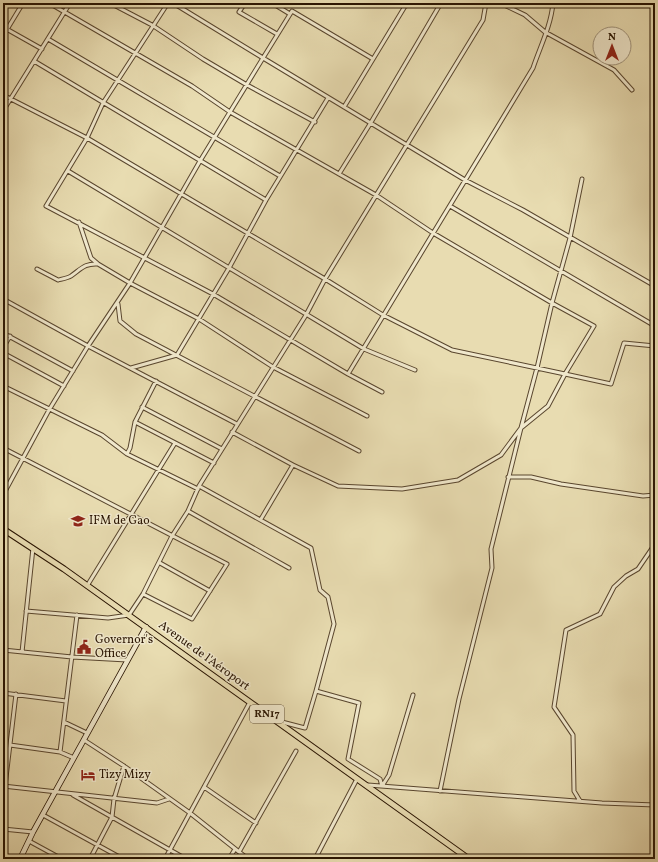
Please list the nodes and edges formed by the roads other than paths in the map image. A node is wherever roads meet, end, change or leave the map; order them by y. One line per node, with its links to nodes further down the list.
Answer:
1 (23, 3): 18 (street)
2 (49, 3): 14 (street)
3 (70, 3): 14 (street)
4 (110, 3): 16 (street)
5 (168, 3): 16 (street)
6 (173, 3): 25 (street)
7 (245, 3): 20 (street)
8 (272, 3): 15 (street)
9 (407, 3): 26 (street)
10 (441, 3): 39 (street)
11 (486, 3): 42 (street)
12 (500, 3): 19 (street)
13 (553, 3): 19 (street)
14 (65, 12): 22 (street); 24 (street)
15 (290, 14): 20 (street); 26 (street)
16 (152, 25): 24 (street); 29 (street)
17 (3, 27): 18 (street)
18 (7, 30): 21 (street); 23 (street)
19 (545, 32): 30 (street); 49 (street)
20 (277, 34): 25 (street)
21 (3, 36)
22 (48, 39): 23 (street); 28 (street)
23 (42, 49): 27 (street)
24 (137, 54): 28 (street); 37 (street)
25 (263, 58): 29 (street); 32 (street)
26 (373, 59): 35 (street)
27 (34, 61): 33 (street); 34 (street)
28 (118, 79): 34 (street); 40 (street)
29 (247, 85): 37 (street); 38 (street)
30 (632, 90)
31 (3, 96): 33 (street)
32 (328, 98): 35 (street); 38 (street)
33 (10, 99): 36 (street); 41 (street)
34 (104, 103): 41 (street); 44 (street)
35 (344, 107): 39 (street)
36 (3, 111)
37 (230, 112): 40 (street); 43 (street)
38 (314, 122): 43 (street)
39 (370, 124): 42 (street); 46 (street)
40 (214, 137): 44 (street); 47 (street)
41 (87, 138): 45 (street); 50 (street)
42 (407, 145): 49 (street); 51 (street)
43 (296, 150): 46 (street); 47 (street)
44 (200, 161): 50 (street); 52 (street)
45 (68, 171): 54 (street); 55 (street)
46 (339, 174): 51 (street)
47 (280, 176): 52 (street)
48 (582, 179): 58 (street)
49 (465, 180): 53 (street); 58 (street)
50 (182, 194): 55 (street); 56 (street)
51 (376, 195): 57 (street); 64 (street)
52 (266, 200): 56 (street)
53 (450, 206): 57 (street); 63 (street)
54 (79, 222): 59 (street); 60 (street)
55 (163, 228): 59 (street); 61 (street)
56 (248, 233): 61 (street); 64 (street)
57 (433, 233): 69 (street); 72 (street)
58 (570, 238): 63 (street); 66 (street)
59 (146, 257): 65 (street); 67 (street)
60 (98, 264): 62 (street); 65 (street)
61 (229, 268): 67 (street); 71 (street)
62 (37, 270)
63 (561, 271): 69 (street); 74 (street)
64 (325, 279): 71 (street); 72 (street)
65 (130, 283): 70 (street); 73 (street)
66 (655, 286)
67 (213, 294): 73 (street); 77 (street)
68 (3, 299): 78 (street)
69 (552, 303): 86 (street); 90 (street)
70 (118, 304): 78 (street); 83 (street)
71 (306, 315): 77 (street); 81 (street)
72 (383, 315): 81 (street); 86 (street)
73 (199, 319): 83 (street); 84 (street)
74 (655, 326)
75 (3, 333): 76 (street)
76 (10, 336): 80 (street); 88 (street)
77 (290, 338): 84 (street); 89 (street)
78 (88, 346): 85 (street); 88 (street)
79 (655, 346): 90 (street)
80 (3, 348)
81 (364, 349): 87 (street); 89 (street)
82 (3, 353): 93 (street)
83 (177, 354): 85 (street); 95 (street)
84 (273, 367): 95 (street); 98 (street)
85 (131, 368): 91 (street)
86 (537, 368): 90 (street); 101 (street)
87 (415, 370)
88 (72, 371): 93 (street)
89 (348, 374): 94 (street)
90 (565, 374): 101 (street)
91 (156, 381): 96 (street); 100 (street)
92 (3, 386): 97 (street)
93 (64, 386): 97 (street)
94 (382, 392)
95 (254, 397): 100 (street); 106 (street)
96 (142, 407): 99 (street); 105 (street)
97 (49, 410): 107 (street); 108 (street)
98 (367, 416)
99 (135, 422): 103 (street); 107 (street)
100 (237, 424): 102 (street)
101 (521, 428): 110 (street); 112 (street)
102 (232, 432): 105 (street); 110 (street)
103 (176, 443): 109 (street); 111 (street)
104 (3, 448): 108 (street)
105 (222, 449): 109 (street)
106 (359, 451)
107 (127, 454): 111 (street)
108 (23, 459): 114 (street); 117 (street)
109 (214, 463): 113 (street)
110 (293, 465): 118 (street)
111 (159, 470): 113 (street); 117 (street)
112 (508, 477): 115 (street); 156 (street)
113 (199, 488): 116 (street); 118 (street)
114 (3, 495)
115 (655, 495)
116 (188, 511): 120 (street); 124 (street)
117 (130, 515): 120 (street); 125 (street)
118 (261, 519): 136 (street)
119 (3, 529): 122 (main road, Avenue de l'Aéroport / RN17)
120 (172, 536): 123 (street); 126 (street)
121 (655, 544): 161 (street)
122 (33, 548): 125 (main road, Avenue de l'Aéroport / RN17); 128 (street)
123 (160, 563): 126 (street); 127 (street)
124 (290, 568)
125 (88, 586): 130 (main road, Avenue de l'Aéroport / RN17)
126 (210, 591): 127 (street)
127 (143, 594): 130 (street)
128 (26, 611): 129 (street); 133 (street)
129 (77, 615): 130 (street); 134 (street)
130 (129, 615): 131 (main road, Avenue de l'Aéroport / RN17)
131 (146, 627): 135 (street); 141 (main road, Avenue de l'Aéroport / RN17)
132 (3, 650): 133 (street)
133 (22, 652): 134 (street)
134 (72, 657): 135 (street); 140 (street)
135 (127, 660): 144 (street)
136 (316, 691): 142 (street); 154 (street)
137 (3, 693): 138 (street)
138 (16, 694): 140 (street); 146 (street)
139 (413, 695): 154 (street)
140 (66, 701): 143 (street)
141 (250, 702): 142 (main road, Avenue de l'Aéroport / RN17); 155 (street)
142 (275, 720): 151 (main road, Avenue de l'Aéroport / RN17)
143 (64, 722): 144 (street); 148 (street)
144 (87, 733): 145 (street)
145 (84, 740): 149 (street); 150 (street)
146 (10, 745): 148 (street); 153 (street)
147 (296, 751): 166 (street)
148 (60, 752): 149 (street)
149 (74, 758): 157 (street)
150 (124, 766): 159 (street); 160 (street)
151 (357, 779): 152 (main road, Avenue de l'Aéroport / RN17); 182 (street)
152 (366, 785): 154 (street); 183 (main road, Avenue de l'Aéroport / RN17)
153 (4, 786): 157 (street)
154 (382, 786): 156 (street)
155 (204, 787): 163 (street); 166 (street)
156 (440, 790): 161 (street)
157 (55, 792): 158 (street); 164 (street)
158 (72, 794): 159 (street); 165 (street)
159 (114, 799): 160 (street); 165 (street)
160 (169, 799): 163 (street)
161 (580, 801): 162 (street)
162 (655, 805)
163 (190, 813): 171 (street); 172 (street)
164 (43, 815): 168 (street); 170 (street)
165 (112, 817): 170 (street); 172 (street)
166 (256, 823): 173 (street)
167 (3, 829): 168 (street)
168 (33, 832): 169 (street)
169 (29, 841): 174 (street); 175 (street)
170 (98, 845): 176 (street); 177 (street)
171 (235, 849): 173 (street); 180 (street)
172 (170, 850): 178 (street); 179 (street)
173 (239, 852): 181 (street)
174 (20, 859)
175 (62, 859)
176 (90, 859)
177 (123, 859)
178 (165, 859)
179 (186, 859)
180 (229, 859)
181 (248, 859)
182 (315, 859)
183 (469, 859)

